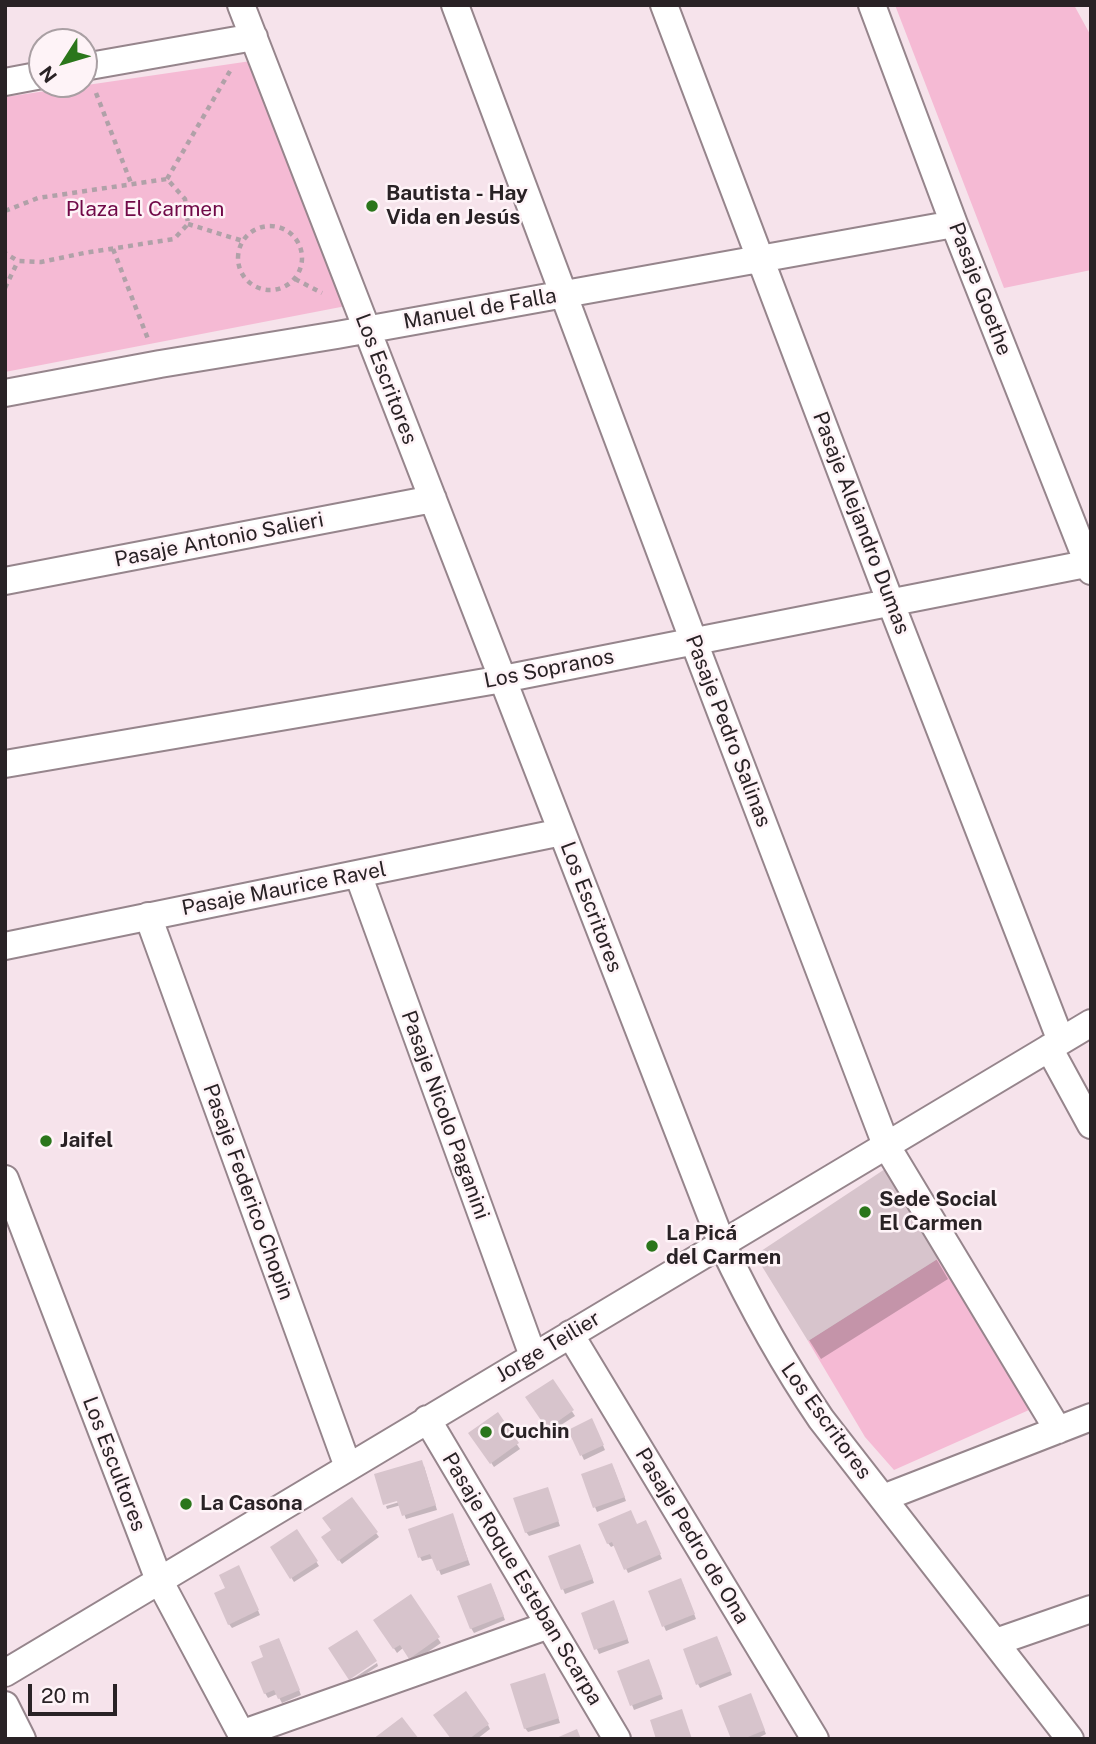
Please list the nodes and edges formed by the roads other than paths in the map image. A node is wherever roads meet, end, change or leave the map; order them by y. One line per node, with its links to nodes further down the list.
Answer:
1 (241, 5): 5 (street, Los Escritores)
2 (455, 5): 11 (street, Pasaje Pedro Salinas)
3 (664, 5): 10 (street, Pasaje Alejandro Dumas)
4 (872, 5): 9 (street, Pasaje Goethe)
5 (254, 37): 6 (street); 12 (street, Los Escritores)
6 (98, 65)
7 (28, 78): 8 (street)
8 (5, 82)
9 (954, 224): 10 (street, Manuel de Falla); 15 (street, Pasaje Goethe)
10 (761, 259): 11 (street, Manuel de Falla); 17 (street, Pasaje Alejandro Dumas)
11 (565, 294): 12 (street, Manuel de Falla); 18 (street, Pasaje Pedro Salinas)
12 (366, 329): 13 (street, Manuel de Falla); 14 (street, Los Escritores)
13 (5, 393)
14 (433, 499): 16 (street, Pasaje Antonio Salieri); 19 (street, Los Escritores)
15 (1090, 566): 17 (street, Los Sopranos)
16 (5, 581)
17 (890, 601): 18 (street, Los Sopranos); 26 (street, Pasaje Alejandro Dumas)
18 (694, 642): 19 (street, Los Sopranos); 28 (street, Pasaje Pedro Salinas)
19 (502, 679): 20 (street, Los Sopranos); 21 (street, Los Escritores)
20 (5, 764)
21 (562, 832): 22 (street, Pasaje Maurice Ravel); 30 (street, Los Escritores)
22 (358, 874): 23 (street, Pasaje Maurice Ravel); 32 (street, Pasaje Nicolo Paganini)
23 (148, 916): 24 (street, Pasaje Maurice Ravel); 36 (street, Pasaje Federico Chopin)
24 (5, 946)
25 (1091, 1023): 26 (street, Jorge Teilier)
26 (1055, 1044): 27 (street, Pasaje Alejandro Dumas); 28 (street, Jorge Teilier)
27 (1091, 1125)
28 (886, 1145): 30 (street, Jorge Teilier); 35 (street, Pasaje Pedro Salinas)
29 (5, 1179): 38 (street, Los Escultores)
30 (722, 1244): 31 (street, Jorge Teilier); 37 (street, Los Escritores)
31 (570, 1334): 32 (street, Jorge Teilier); 47 (street, Pasaje Pedro de Ona)
32 (533, 1356): 34 (street, Jorge Teilier)
33 (1091, 1417): 35 (street)
34 (428, 1419): 36 (street, Jorge Teilier); 40 (street, Pasaje Roque Esteban Scarpa)
35 (1058, 1430): 37 (street)
36 (348, 1467): 38 (street, Jorge Teilier)
37 (883, 1498): 41 (street, Los Escritores)
38 (159, 1580): 42 (street, Jorge Teilier); 44 (street, Los Escultores)
39 (1091, 1609): 41 (street)
40 (549, 1625): 44 (street); 46 (street, Pasaje Roque Esteban Scarpa)
41 (996, 1642): 48 (street, Los Escritores)
42 (5, 1672)
43 (5, 1705): 45 (street)
44 (242, 1736)
45 (22, 1739)
46 (617, 1739)
47 (815, 1739)
48 (1070, 1739)

